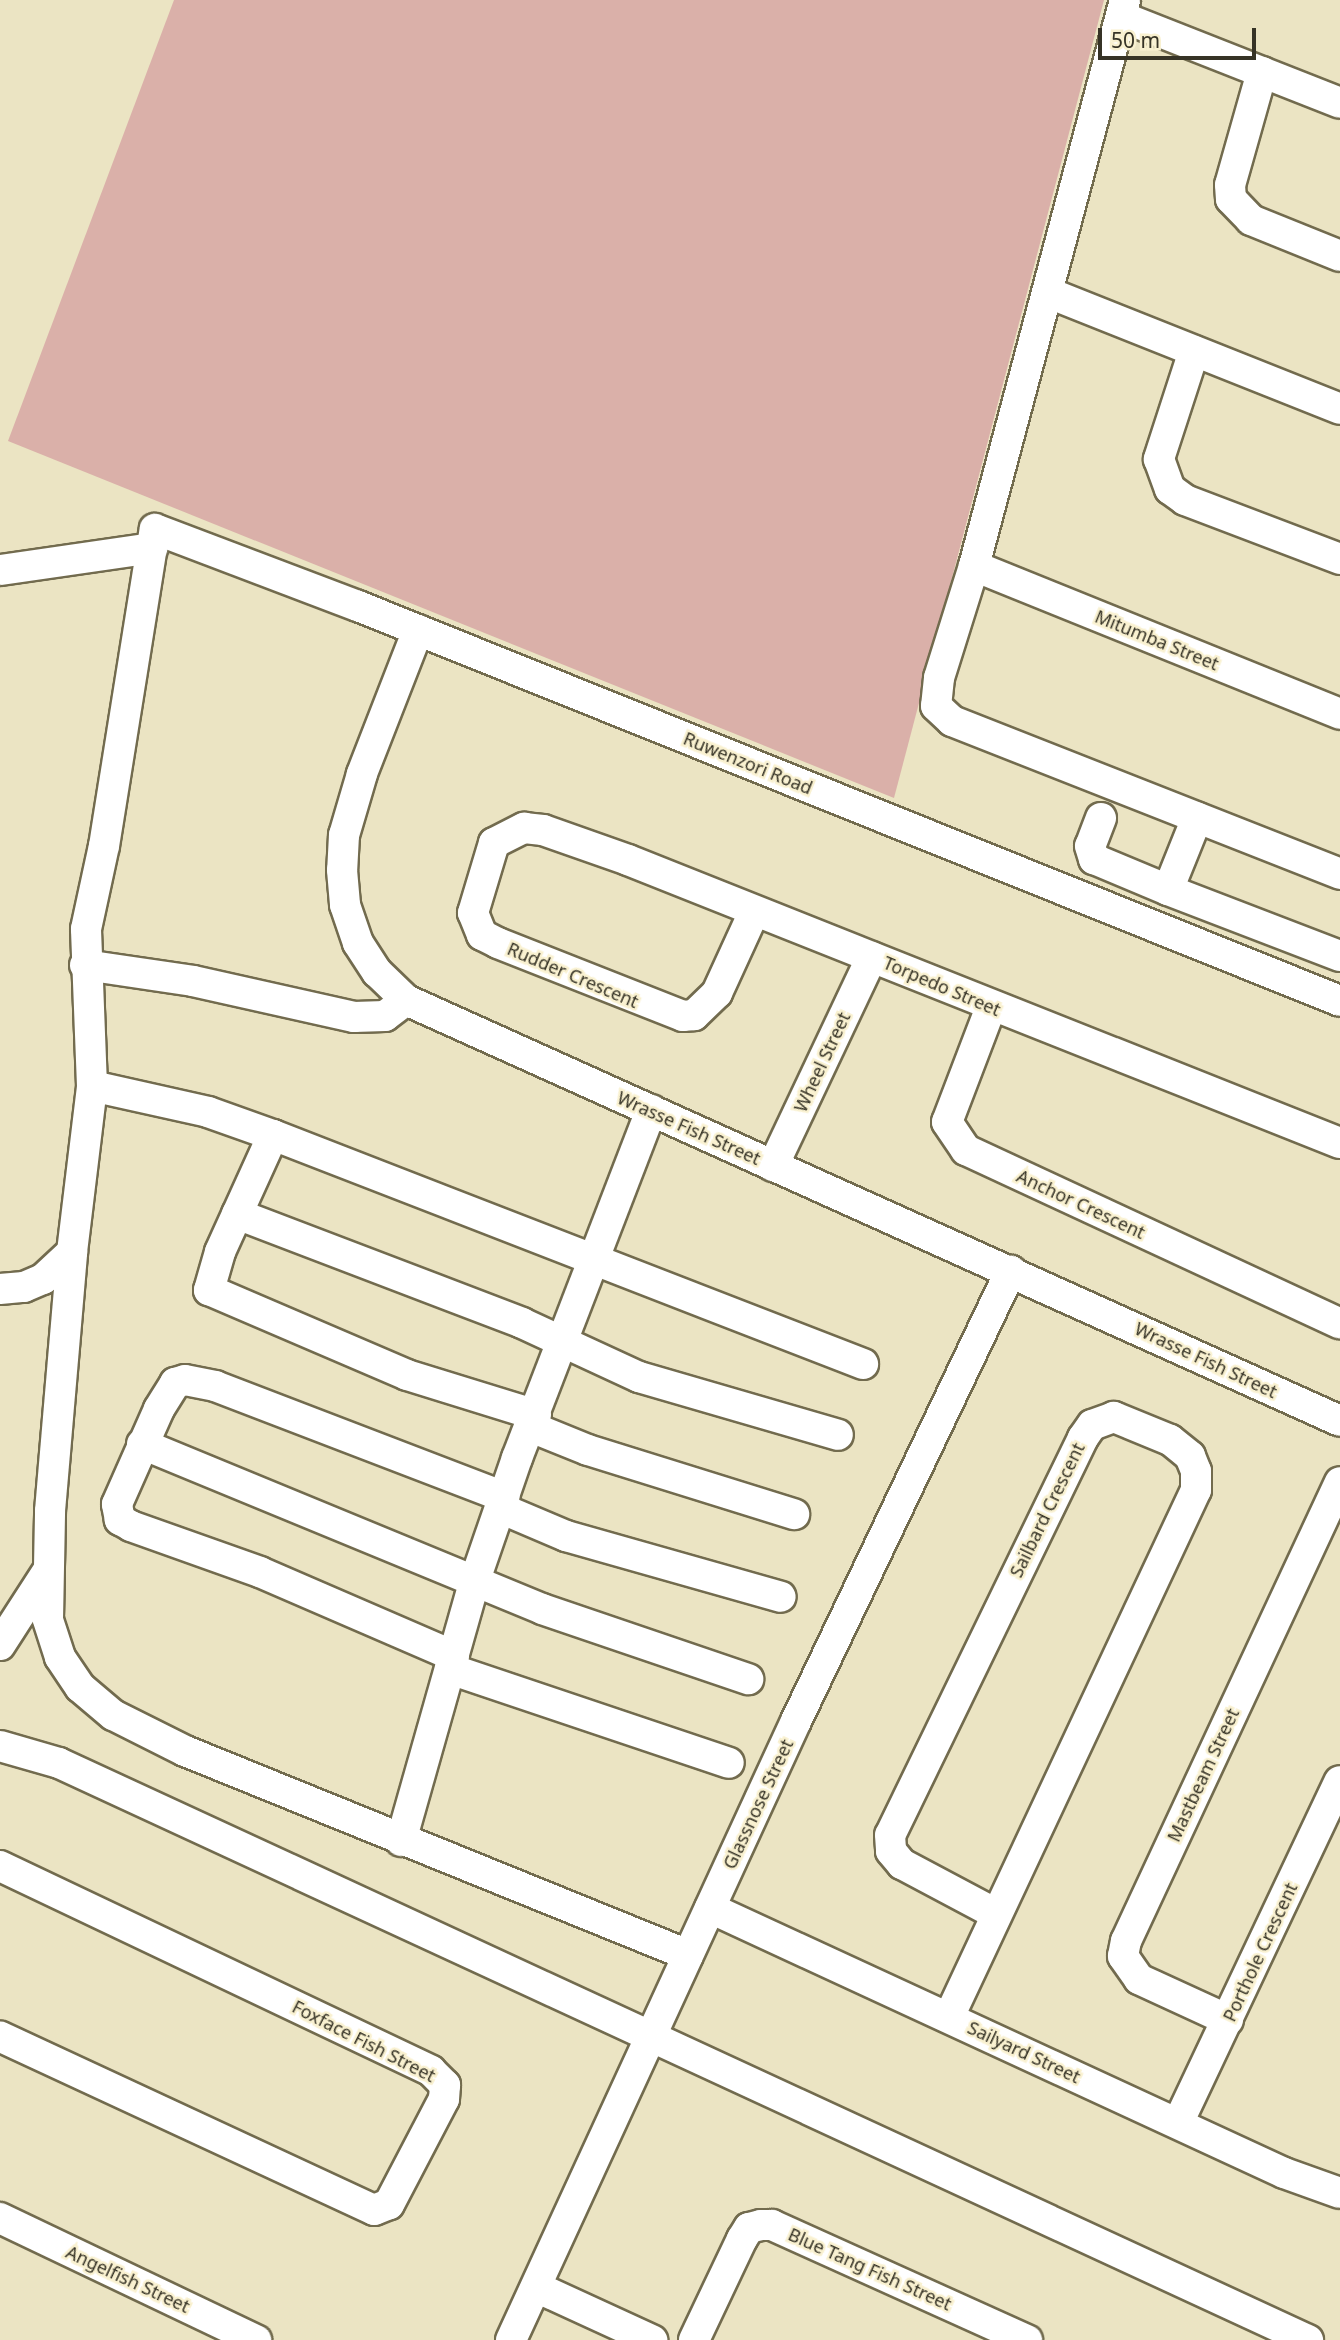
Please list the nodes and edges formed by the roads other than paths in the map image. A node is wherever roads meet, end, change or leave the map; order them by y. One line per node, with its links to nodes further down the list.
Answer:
1 (1124, 8): 2 (street); 5 (street)
2 (1262, 72): 3 (street); 4 (street)
3 (1340, 103)
4 (1340, 256)
5 (1049, 293): 6 (street); 10 (street)
6 (1194, 351): 7 (street); 9 (street)
7 (1340, 409)
8 (153, 538): 11 (street); 12 (street, Ruwenzori Road); 22 (street)
9 (1340, 559)
10 (974, 566): 13 (street, Mitumba Street); 15 (street)
11 (0, 570)
12 (418, 630): 23 (street, Wrasse Fish Street); 24 (street, Ruwenzori Road)
13 (1340, 715)
14 (1101, 818): 18 (street)
15 (1197, 818): 17 (street); 18 (street)
16 (542, 830): 19 (street, Torpedo Street); 19 (street, Rudder Crescent)
17 (1340, 874)
18 (1168, 890): 20 (street)
19 (754, 912): 21 (street, Torpedo Street)
20 (1340, 956)
21 (872, 957): 25 (street, Torpedo Street); 30 (street, Wheel Street)
22 (85, 965): 23 (street); 26 (street)
23 (406, 1000): 27 (street, Wrasse Fish Street)
24 (1340, 1001)
25 (992, 1007): 29 (street, Torpedo Street); 36 (street, Anchor Crescent)
26 (92, 1086): 28 (street); 32 (street)
27 (651, 1110): 30 (street, Wrasse Fish Street); 33 (street)
28 (273, 1135): 31 (street); 33 (street)
29 (1340, 1143)
30 (773, 1166): 34 (street, Wrasse Fish Street)
31 (237, 1214): 37 (street); 39 (street)
32 (72, 1252): 35 (street); 46 (street)
33 (594, 1263): 37 (street); 38 (street)
34 (1011, 1271): 40 (street, Wrasse Fish Street); 57 (street, Glassnose Street)
35 (0, 1289)
36 (1340, 1324)
37 (562, 1341): 39 (street); 41 (street)
38 (863, 1364)
39 (533, 1421): 44 (street); 45 (street)
40 (1340, 1421)
41 (838, 1435)
42 (142, 1444): 44 (street); 47 (street); 50 (street)
43 (1337, 1498): 61 (street, Mastbeam Street)
44 (502, 1503): 47 (street); 48 (street)
45 (794, 1514)
46 (49, 1568): 49 (street); 55 (street)
47 (475, 1580): 50 (street); 51 (street)
48 (780, 1597)
49 (0, 1645)
50 (452, 1663): 53 (street); 55 (street)
51 (748, 1679)
52 (0, 1746): 62 (street)
53 (729, 1763)
54 (1340, 1781): 61 (street, Porthole Crescent)
55 (401, 1841): 59 (street)
56 (0, 1866): 63 (street, Foxface Fish Street)
57 (710, 1908): 59 (street, Glassnose Street); 60 (street, Sailyard Street)
58 (996, 1914): 58 (street, Sailbard Crescent); 60 (street, Sailbard Crescent)
59 (688, 1955): 62 (street, Glassnose Street)
60 (949, 2017): 64 (street, Sailyard Street)
61 (1228, 2020): 64 (street, Porthole Crescent)
62 (655, 2035): 67 (street, Glassnose Street); 73 (street)
63 (0, 2036)
64 (1178, 2123): 65 (street, Sailyard Street)
65 (1340, 2193)
66 (0, 2218): 68 (street, Angelfish Street)
67 (536, 2287): 69 (street, Glassnose Street); 70 (street)
68 (256, 2340)
69 (511, 2340)
70 (652, 2340)
71 (694, 2340): 72 (street, Blue Tang Fish Street)
72 (1027, 2340)
73 (1308, 2340)

